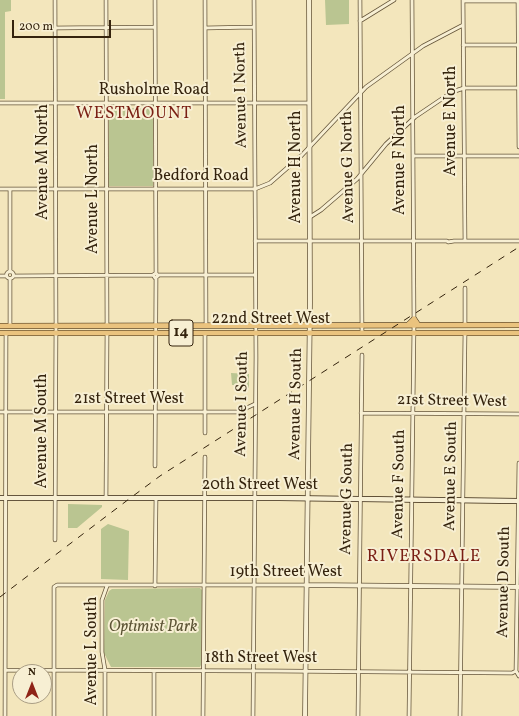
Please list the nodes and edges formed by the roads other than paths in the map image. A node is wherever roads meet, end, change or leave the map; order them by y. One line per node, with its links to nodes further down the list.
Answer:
1 (55, 0): 17 (street, Avenue M North)
2 (106, 0): 14 (street, Avenue L North)
3 (155, 0): 15 (street)
4 (205, 0): 18 (street)
5 (254, 0): 16 (street, Avenue I North)
6 (308, 0): 31 (street, Avenue H North)
7 (360, 0): 12 (street, Avenue G North)
8 (394, 0): 12 (street)
9 (412, 0): 21 (street, Avenue F North)
10 (463, 0): 11 (street); 13 (street, Avenue E North)
11 (518, 1): 19 (street)
12 (360, 21): 24 (street, Avenue G North)
13 (463, 25): 20 (street, Avenue E North); 21 (street, Bedford Road)
14 (106, 27): 15 (street); 17 (street); 27 (street, Avenue L North)
15 (155, 27): 28 (street)
16 (254, 27): 18 (street); 30 (street, Avenue I North)
17 (56, 28): 26 (street, Avenue M North)
18 (205, 28): 29 (street)
19 (519, 44): 20 (street); 23 (street)
20 (463, 45): 22 (street, Avenue E North)
21 (412, 53): 24 (street, Bedford Road); 32 (street, Avenue F North)
22 (464, 88): 23 (street); 32 (street); 36 (street, Avenue E North)
23 (519, 88): 33 (street)
24 (360, 93): 34 (street, Bedford Road); 38 (street, Avenue G North)
25 (0, 103): 26 (street, Rusholme Road)
26 (56, 103): 27 (street, Rusholme Road); 41 (street, Avenue M North)
27 (106, 103): 28 (street, Rusholme Road); 42 (street, Avenue L North)
28 (156, 103): 29 (street, Rusholme Road); 43 (street)
29 (205, 103): 30 (street, Rusholme Road); 45 (street)
30 (255, 103): 31 (street, Rusholme Road); 44 (street, Avenue I North)
31 (309, 103): 34 (street, Avenue H North)
32 (412, 119): 35 (street, Avenue F North); 38 (street)
33 (519, 147)
34 (309, 148): 44 (street, Bedford Road); 46 (street, Avenue H North)
35 (413, 156): 36 (street); 49 (street, Avenue F North)
36 (464, 156): 37 (street); 50 (street, Avenue E North)
37 (519, 156)
38 (361, 174): 46 (street); 48 (street, Avenue G North)
39 (0, 189): 40 (street, Bedford Road)
40 (10, 189): 41 (street, Bedford Road); 53 (street)
41 (56, 189): 42 (street, Bedford Road); 54 (street, Avenue M North)
42 (107, 189): 43 (street, Bedford Road); 55 (street, Avenue L North)
43 (156, 189): 45 (street, Bedford Road); 56 (street)
44 (254, 189): 45 (street, Bedford Road); 52 (street, Avenue I North)
45 (205, 190): 57 (street)
46 (310, 217): 47 (street, Avenue H North)
47 (310, 241): 48 (street); 52 (street); 68 (street, Avenue H North)
48 (362, 241): 49 (street); 69 (street, Avenue G North)
49 (413, 241): 50 (street); 64 (street, Avenue F North)
50 (465, 241): 51 (street)
51 (519, 241)
52 (255, 242): 58 (street, Avenue I North)
53 (10, 272): 60 (street); 61 (street)
54 (56, 275): 55 (street); 61 (street); 65 (street, Avenue M North)
55 (107, 275): 56 (street); 74 (street, Avenue L North)
56 (156, 275): 57 (street); 75 (street)
57 (206, 275): 58 (street); 66 (street)
58 (255, 275): 67 (street, Avenue I North)
59 (0, 276): 60 (street)
60 (6, 276): 62 (street)
61 (14, 276): 62 (street)
62 (10, 279): 73 (street)
63 (465, 288): 71 (street)
64 (414, 319): 70 (main road); 70 (main road)
65 (56, 324): 73 (main road, 22nd Street West / 14); 74 (main road, 22nd Street West / 14); 85 (street, Avenue M South)
66 (206, 325): 67 (main road, 22nd Street West / 14); 75 (main road, 22nd Street West / 14)
67 (255, 325): 68 (main road, 22nd Street West / 14); 78 (street, Avenue I North)
68 (310, 325): 69 (main road, 22nd Street West / 14); 79 (street, Avenue H North)
69 (362, 325): 70 (main road, 22nd Street West / 14); 80 (street, Avenue G North)
70 (413, 325): 71 (main road, 22nd Street West / 14); 81 (street, Avenue F South)
71 (465, 325): 76 (main road, 22nd Street West / 14)
72 (0, 326): 73 (main road, 22nd Street West / 14)
73 (10, 326)
74 (107, 326): 75 (main road, 22nd Street West / 14)
75 (156, 326): 77 (street)
76 (519, 326)
77 (156, 333): 86 (main road, 22nd Street West / 14); 87 (main road, 22nd Street West / 14); 94 (street)
78 (255, 333): 79 (main road, 22nd Street West / 14); 87 (main road, 22nd Street West / 14); 89 (street, Avenue I South)
79 (310, 333): 80 (main road, 22nd Street West / 14); 110 (street, Avenue H South)
80 (362, 333): 81 (main road, 22nd Street West / 14)
81 (414, 333): 82 (main road, 22nd Street West / 14); 97 (street, Avenue F South)
82 (465, 333): 83 (main road, 22nd Street West / 14); 98 (street, Avenue E South)
83 (519, 333)
84 (3, 334): 85 (main road, 22nd Street West / 14); 91 (street)
85 (56, 334): 86 (main road, 22nd Street West / 14); 92 (street, Avenue M South)
86 (107, 334): 93 (street)
87 (205, 334): 95 (street)
88 (362, 355): 96 (street, Avenue G South)
89 (255, 404): 95 (street, 21st Street West); 108 (street, Avenue I South)
90 (0, 412): 91 (street, 21st Street West)
91 (5, 412): 92 (street, 21st Street West); 104 (street)
92 (55, 412): 93 (street, 21st Street West); 109 (street, Avenue M South)
93 (106, 412): 94 (street, 21st Street West); 105 (street)
94 (156, 412): 95 (street, 21st Street West); 103 (street)
95 (204, 412): 100 (street)
96 (361, 412): 97 (street, 21st Street West); 111 (street, Avenue G South)
97 (413, 413): 98 (street, 21st Street West); 112 (street, Avenue F South)
98 (464, 414): 99 (street, 21st Street West); 113 (street, Avenue E South)
99 (519, 414)
100 (205, 433)
101 (205, 457): 107 (street)
102 (519, 463): 114 (street, Avenue D South)
103 (155, 466)
104 (3, 498): 109 (main road, 20th Street West); 125 (street)
105 (106, 498): 106 (main road, 20th Street West); 109 (main road, 20th Street West)
106 (156, 498): 107 (main road, 20th Street West); 119 (street)
107 (205, 498): 108 (main road, 20th Street West); 120 (street)
108 (254, 498): 110 (main road, 20th Street West); 116 (street, Avenue I South)
109 (55, 499): 115 (street, Avenue M South)
110 (308, 499): 111 (main road, 20th Street West); 117 (street, Avenue H South)
111 (360, 499): 112 (main road, 20th Street West); 121 (street, Avenue G South)
112 (412, 500): 113 (main road, 20th Street West); 122 (street, Avenue F South)
113 (463, 500): 114 (main road, 20th Street West); 123 (street, Avenue E South)
114 (519, 501): 124 (street, Avenue D South)
115 (55, 540)
116 (253, 585): 117 (street, 19th Street West); 120 (street, 19th Street West); 130 (street, Avenue I South)
117 (307, 585): 121 (street, 19th Street West); 131 (street, Avenue H South)
118 (107, 586): 119 (street, 19th Street West); 126 (street, 19th Street West); 127 (street, Avenue L South)
119 (155, 586): 120 (street, 19th Street West)
120 (204, 586): 129 (street)
121 (359, 586): 122 (street, 19th Street West); 132 (street, Avenue G South)
122 (411, 586): 123 (street, 19th Street West); 134 (street, Avenue F South)
123 (462, 587): 124 (street, 19th Street West); 135 (street, Avenue E South)
124 (518, 587): 133 (street, Avenue D South)
125 (5, 670): 126 (street, 18th Street West); 137 (street)
126 (54, 670): 127 (street, 18th Street West); 138 (street)
127 (105, 670): 128 (street, 18th Street West); 139 (street, Avenue L South)
128 (154, 671): 129 (street, 18th Street West); 140 (street)
129 (203, 671): 130 (street, 18th Street West); 141 (street)
130 (253, 671): 131 (street, 18th Street West); 142 (street, Avenue I South)
131 (306, 671): 132 (street, 18th Street West); 143 (street, Avenue H South)
132 (358, 671): 134 (street, 18th Street West); 144 (street, Avenue G South)
133 (516, 671): 135 (street, 18th Street West); 136 (street)
134 (409, 672): 135 (street, 18th Street West); 145 (street, Avenue F South)
135 (461, 673): 146 (street, Avenue E South)
136 (519, 676)
137 (5, 716)
138 (54, 716)
139 (105, 716)
140 (154, 716)
141 (203, 716)
142 (252, 716)
143 (305, 716)
144 (358, 716)
145 (409, 716)
146 (460, 716)

